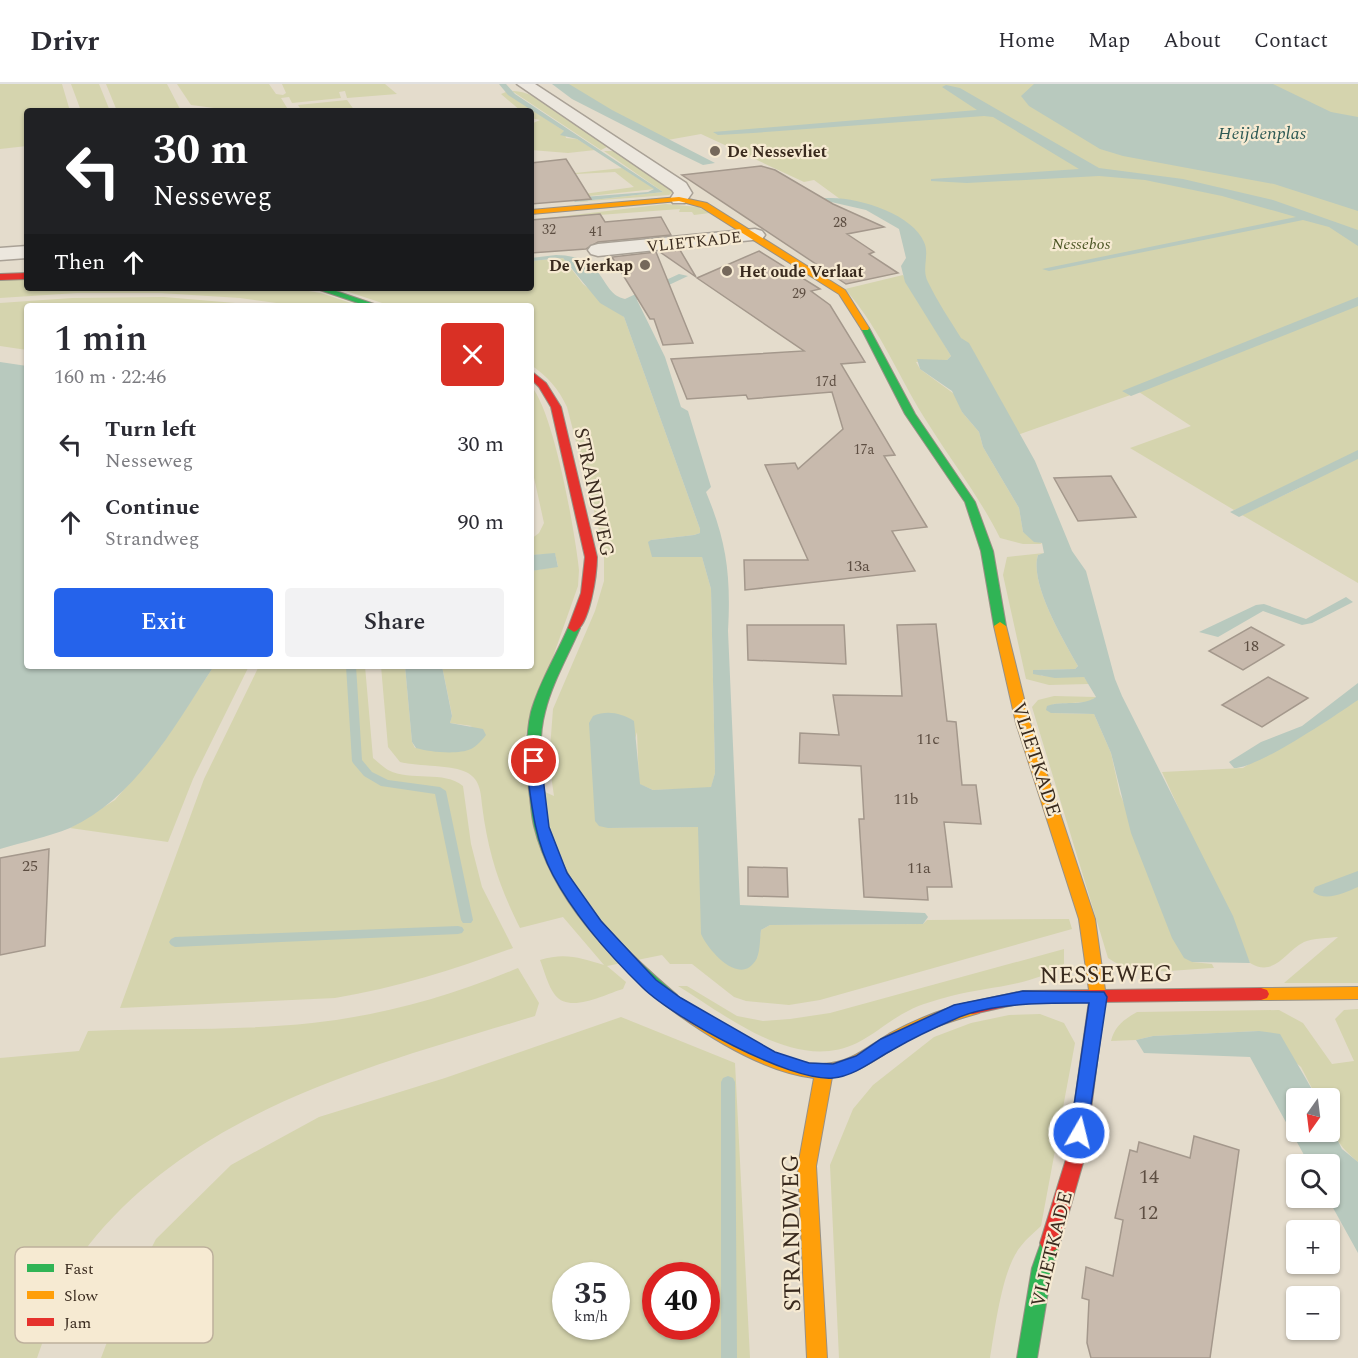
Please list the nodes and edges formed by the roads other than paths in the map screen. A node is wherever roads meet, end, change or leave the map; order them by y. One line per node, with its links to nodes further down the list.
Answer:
1 (525, 84): 2 (street)
2 (679, 199): 3 (street, VLIETKADE); 4 (street, VLIETKADE)
3 (534, 212)
4 (755, 235): 5 (street, VLIETKADE); 15 (street, VLIETKADE)
5 (598, 250)
6 (24, 252): 7 (street)
7 (0, 254)
8 (24, 276): 9 (street)
9 (0, 277)
10 (328, 291): 11 (street)
11 (366, 303)
12 (534, 377): 13 (street, STRANDWEG)
13 (596, 925): 16 (street, NESSEWEG)
14 (1358, 993): 15 (street, NESSEWEG)
15 (1098, 997): 16 (street, NESSEWEG); 18 (street, VLIETKADE)
16 (824, 1072): 17 (street, STRANDWEG)
17 (818, 1358)
18 (1027, 1358)

